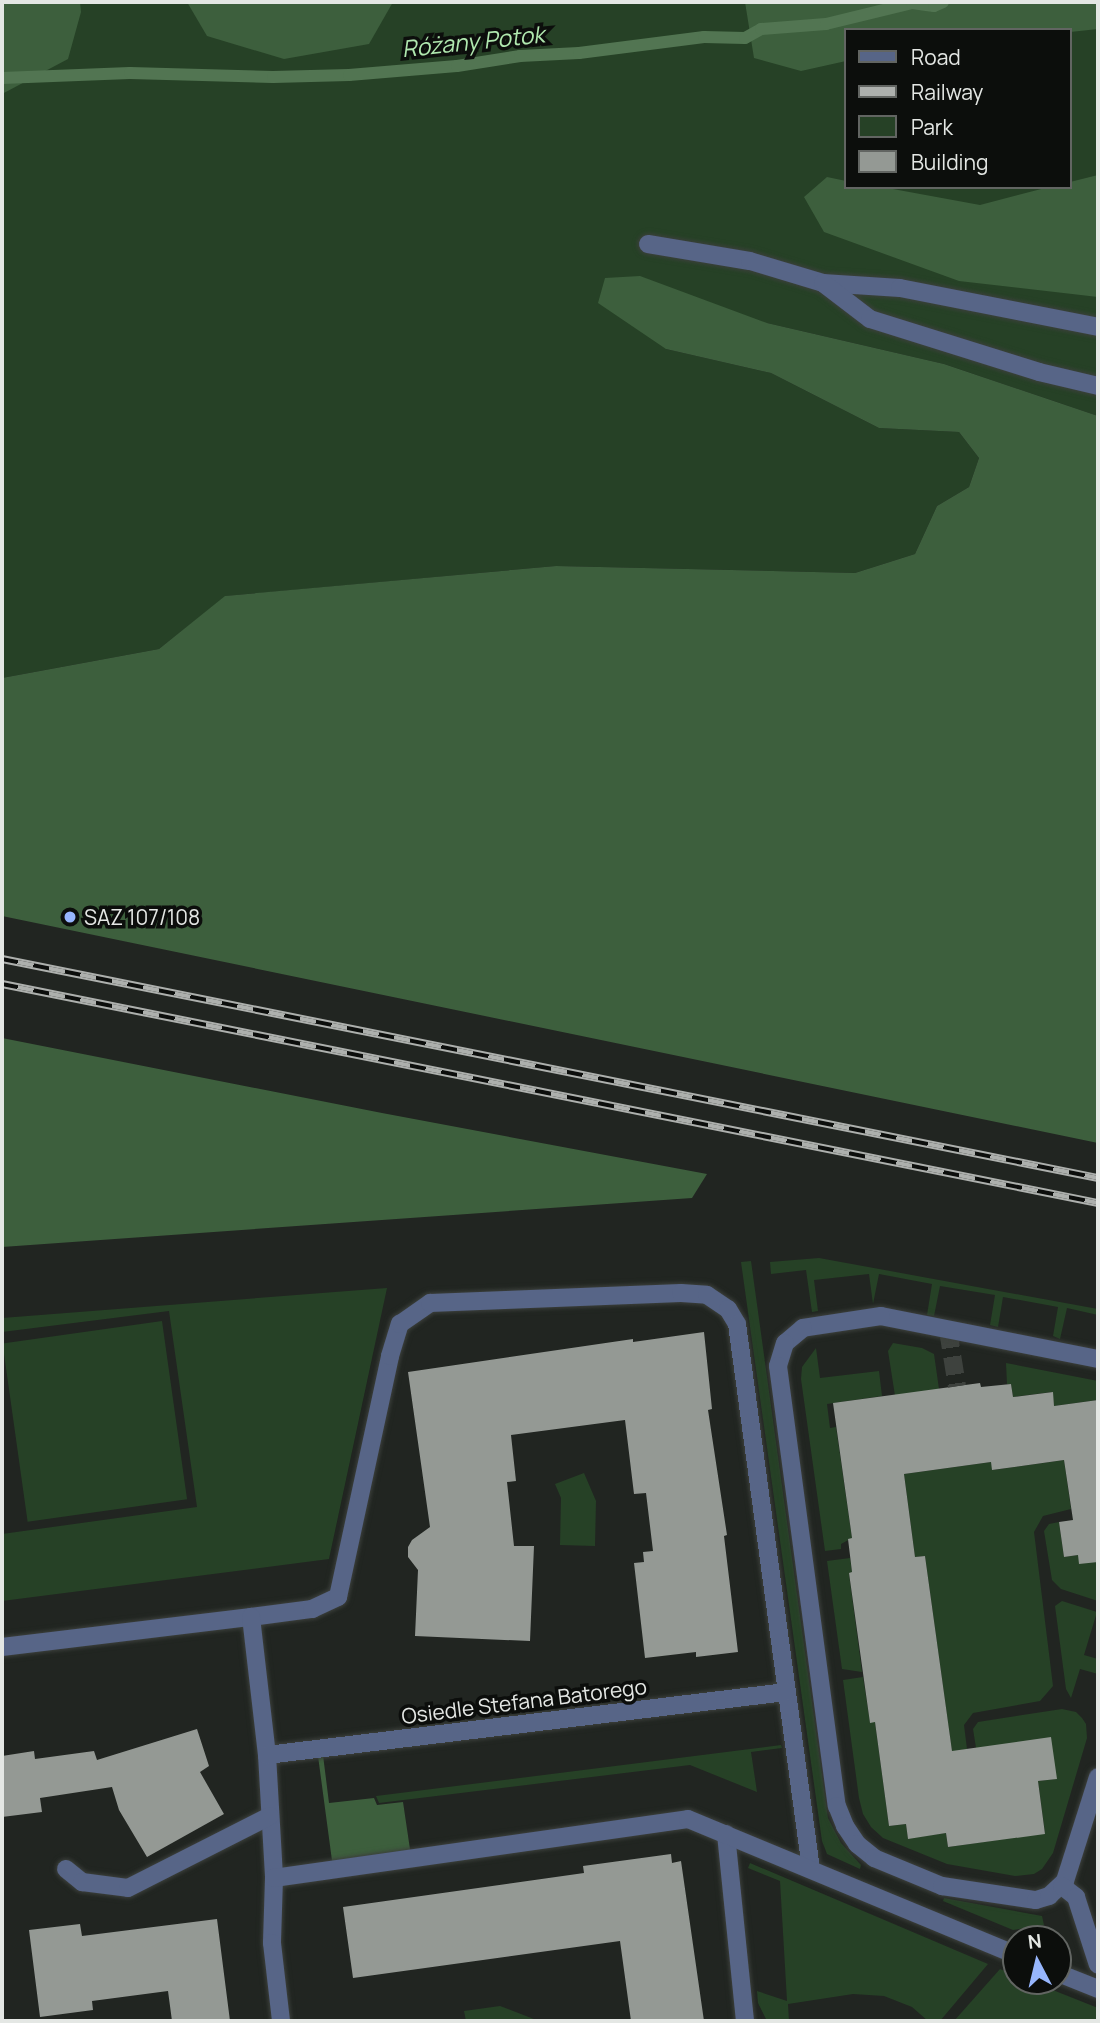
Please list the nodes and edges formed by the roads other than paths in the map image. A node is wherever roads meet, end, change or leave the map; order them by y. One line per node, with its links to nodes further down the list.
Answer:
1 (648, 244): 2 (street)
2 (823, 283): 3 (street); 4 (street)
3 (1098, 327)
4 (1098, 386)
5 (1098, 1359): 16 (street)
6 (251, 1617): 7 (street); 8 (street); 9 (street)
7 (2, 1647)
8 (786, 1692): 9 (street, Osiedle Stefana Batorego); 14 (street)
9 (267, 1755): 11 (street)
10 (1098, 1777): 16 (street)
11 (270, 1816): 13 (street); 15 (street)
12 (726, 1834): 14 (street); 15 (street); 22 (street)
13 (65, 1869)
14 (811, 1869): 17 (street)
15 (274, 1878): 21 (street)
16 (1062, 1886): 18 (street)
17 (1002, 1949)
18 (1098, 1965)
19 (1072, 1979): 20 (street)
20 (1098, 1989)
21 (281, 2021)
22 (744, 2021)

